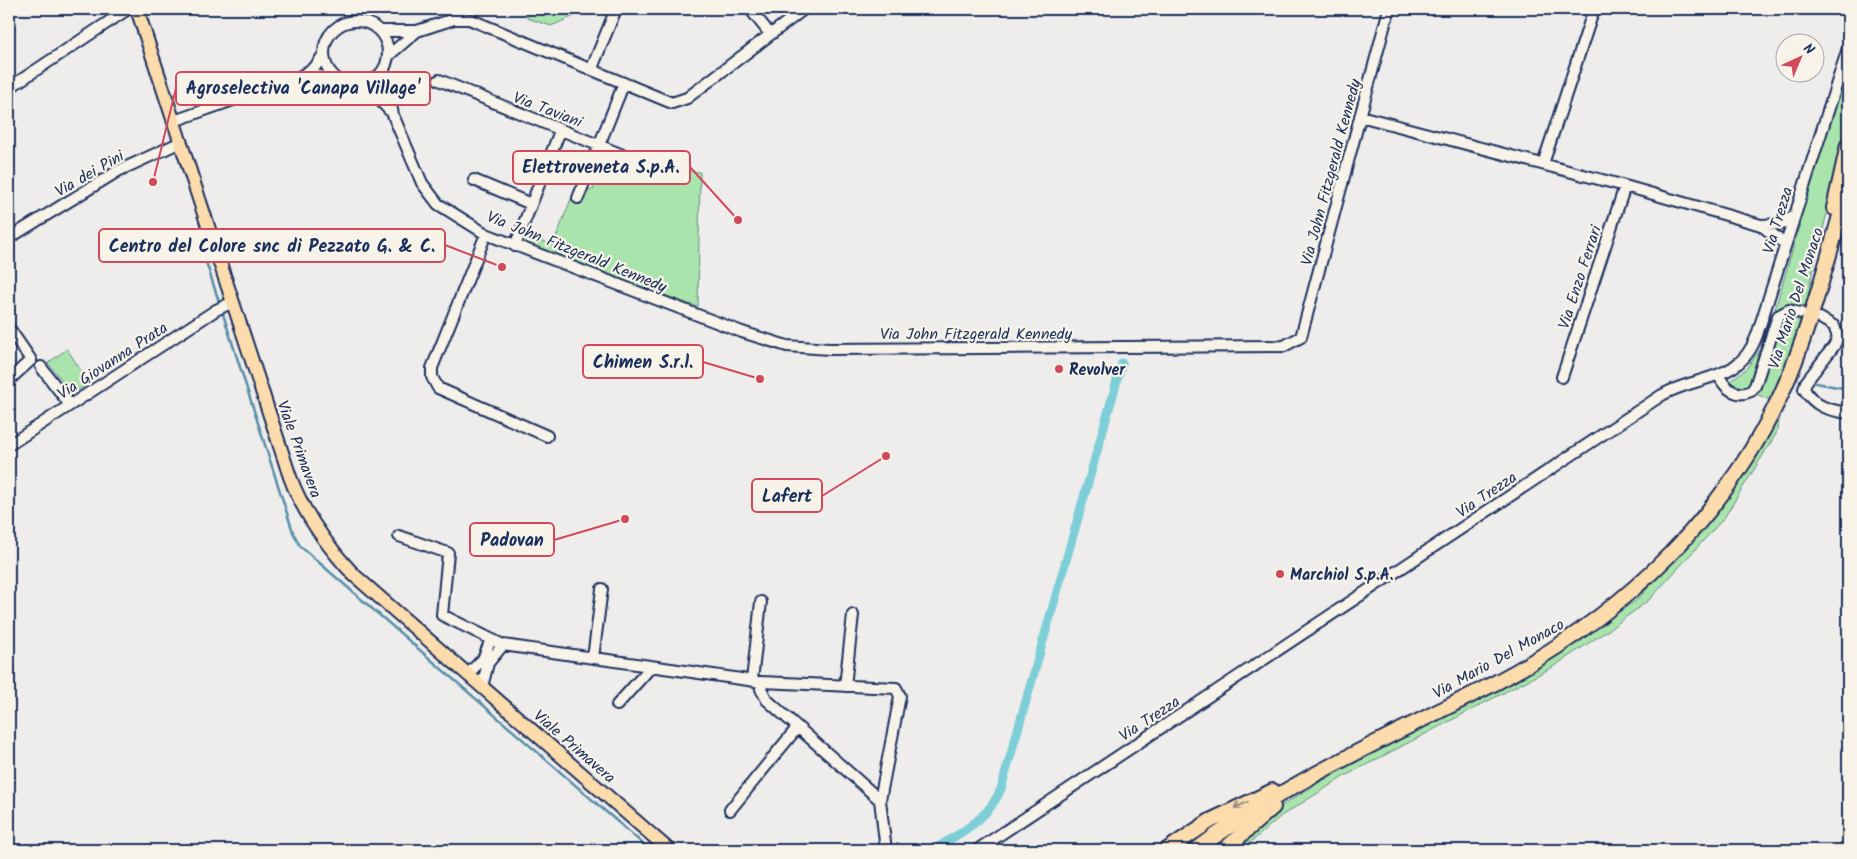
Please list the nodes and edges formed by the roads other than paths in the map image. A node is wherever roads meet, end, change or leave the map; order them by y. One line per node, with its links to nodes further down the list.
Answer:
1 (128, 9): 21 (street)
2 (137, 9): 24 (main road, Viale Primavera)
3 (616, 9): 14 (street)
4 (750, 9): 10 (street)
5 (804, 9): 10 (street)
6 (1389, 9): 23 (street, Via John Fitzgerald Kennedy)
7 (1594, 9): 29 (street)
8 (379, 30): 9 (street); 12 (street); 13 (street)
9 (417, 31): 13 (street); 14 (street)
10 (770, 34): 19 (street)
11 (1848, 48): 36 (street, Via Trezza)
12 (324, 54): 16 (street); 18 (street)
13 (388, 56): 15 (street, Via John Fitzgerald Kennedy)
14 (592, 68): 19 (street)
15 (384, 70): 20 (street); 22 (street, Via John Fitzgerald Kennedy)
16 (301, 76): 18 (street); 24 (street)
17 (439, 80): 25 (street, Via Taviani)
18 (342, 82): 20 (street)
19 (624, 83): 27 (street)
20 (365, 84): 22 (street, Via John Fitzgerald Kennedy)
21 (9, 88)
22 (393, 115): 39 (street, Via John Fitzgerald Kennedy)
23 (1360, 116): 29 (street); 42 (street, Via John Fitzgerald Kennedy)
24 (174, 121): 26 (main road, Viale Primavera)
25 (560, 130): 27 (street, Via Taviani); 35 (street)
26 (181, 142): 40 (street, Via dei Pini); 44 (main road, Viale Primavera)
27 (600, 145): 30 (street, Via Taviani); 34 (street)
28 (1848, 145): 43 (highway)
29 (1543, 164): 32 (street)
30 (647, 165)
31 (474, 180): 35 (street)
32 (1625, 186): 38 (street); 50 (street, Via Enzo Ferrari)
33 (1848, 188): 43 (highway, Via Mario Del Monaco)
34 (578, 198)
35 (531, 204): 42 (street)
36 (1793, 217): 38 (street); 41 (street, Via Trezza)
37 (1848, 219): 43 (highway)
38 (1774, 231): 41 (street)
39 (486, 234): 42 (street, Via John Fitzgerald Kennedy); 54 (street)
40 (14, 235)
41 (1786, 239): 49 (street, Via Trezza)
42 (515, 246)
43 (1821, 280): 70 (highway, Via Mario Del Monaco)
44 (230, 303): 52 (street, Via Giovanna Prata); 64 (main road, Viale Primavera)
45 (1802, 313): 49 (street)
46 (1820, 318): 53 (street)
47 (9, 328): 51 (street)
48 (41, 367): 52 (street)
49 (1719, 376): 75 (street, Via Trezza)
50 (1562, 378)
51 (9, 380)
52 (70, 405): 55 (street, Via Giovanna Prata)
53 (1848, 413)
54 (547, 436)
55 (9, 445)
56 (398, 536): 60 (street)
57 (602, 589): 62 (street)
58 (761, 602): 65 (street)
59 (853, 615): 66 (street)
60 (491, 639): 61 (street); 64 (street)
61 (503, 645): 62 (street); 67 (street)
62 (593, 658): 63 (street)
63 (651, 667): 65 (street); 68 (street)
64 (468, 674): 67 (main road, Viale Primavera)
65 (757, 681): 66 (street); 69 (street)
66 (845, 686): 71 (street)
67 (482, 687): 73 (main road, Viale Primavera)
68 (617, 705)
69 (798, 728): 71 (street); 72 (street)
70 (1334, 765): 76 (highway, one-way to 76); 77 (highway); 78 (highway)
71 (880, 800): 74 (street)
72 (730, 810)
73 (669, 850)
74 (886, 850)
75 (977, 850)
76 (1167, 850)
77 (1196, 850)
78 (1224, 850)

